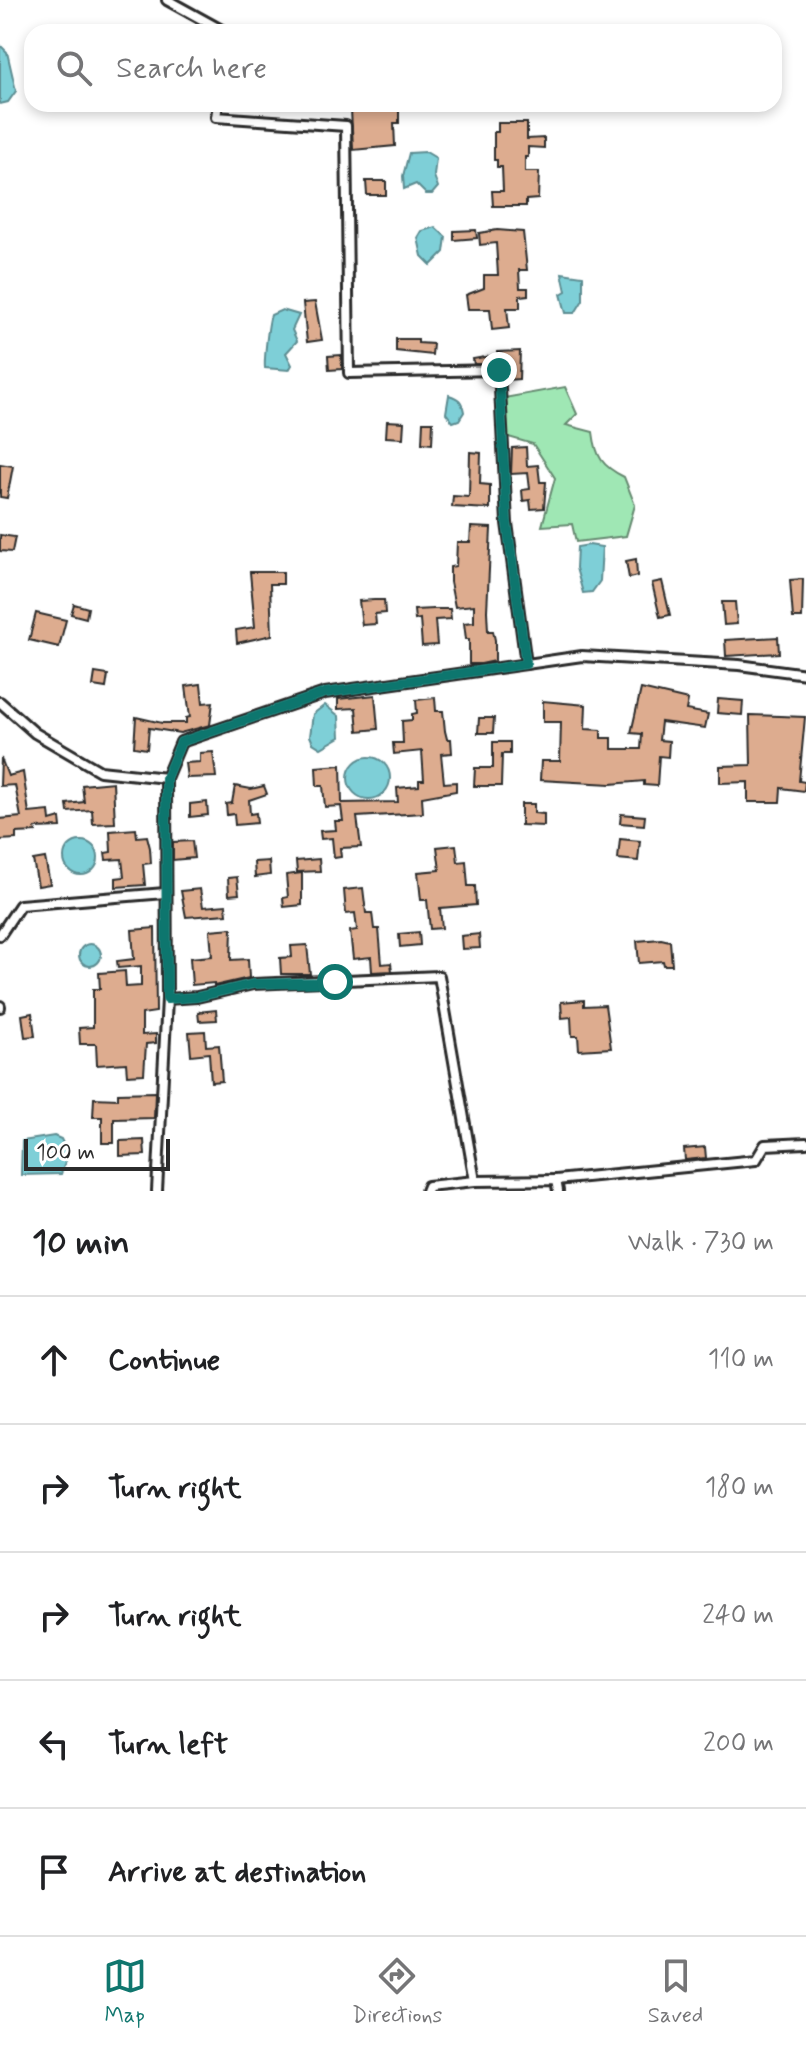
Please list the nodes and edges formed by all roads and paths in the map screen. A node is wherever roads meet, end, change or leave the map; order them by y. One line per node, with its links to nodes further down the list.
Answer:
1 (167, 0): 2 (street)
2 (210, 24)
3 (217, 112): 4 (street)
4 (526, 664): 5 (street); 7 (street)
5 (806, 674)
6 (0, 702): 7 (street)
7 (166, 778): 8 (street)
8 (165, 893): 9 (street); 10 (street)
9 (0, 935)
10 (167, 999): 13 (street); 14 (street)
11 (806, 1143): 12 (street)
12 (556, 1180): 13 (street); 16 (street)
13 (475, 1181): 15 (street)
14 (157, 1191)
15 (426, 1191)
16 (558, 1191)

